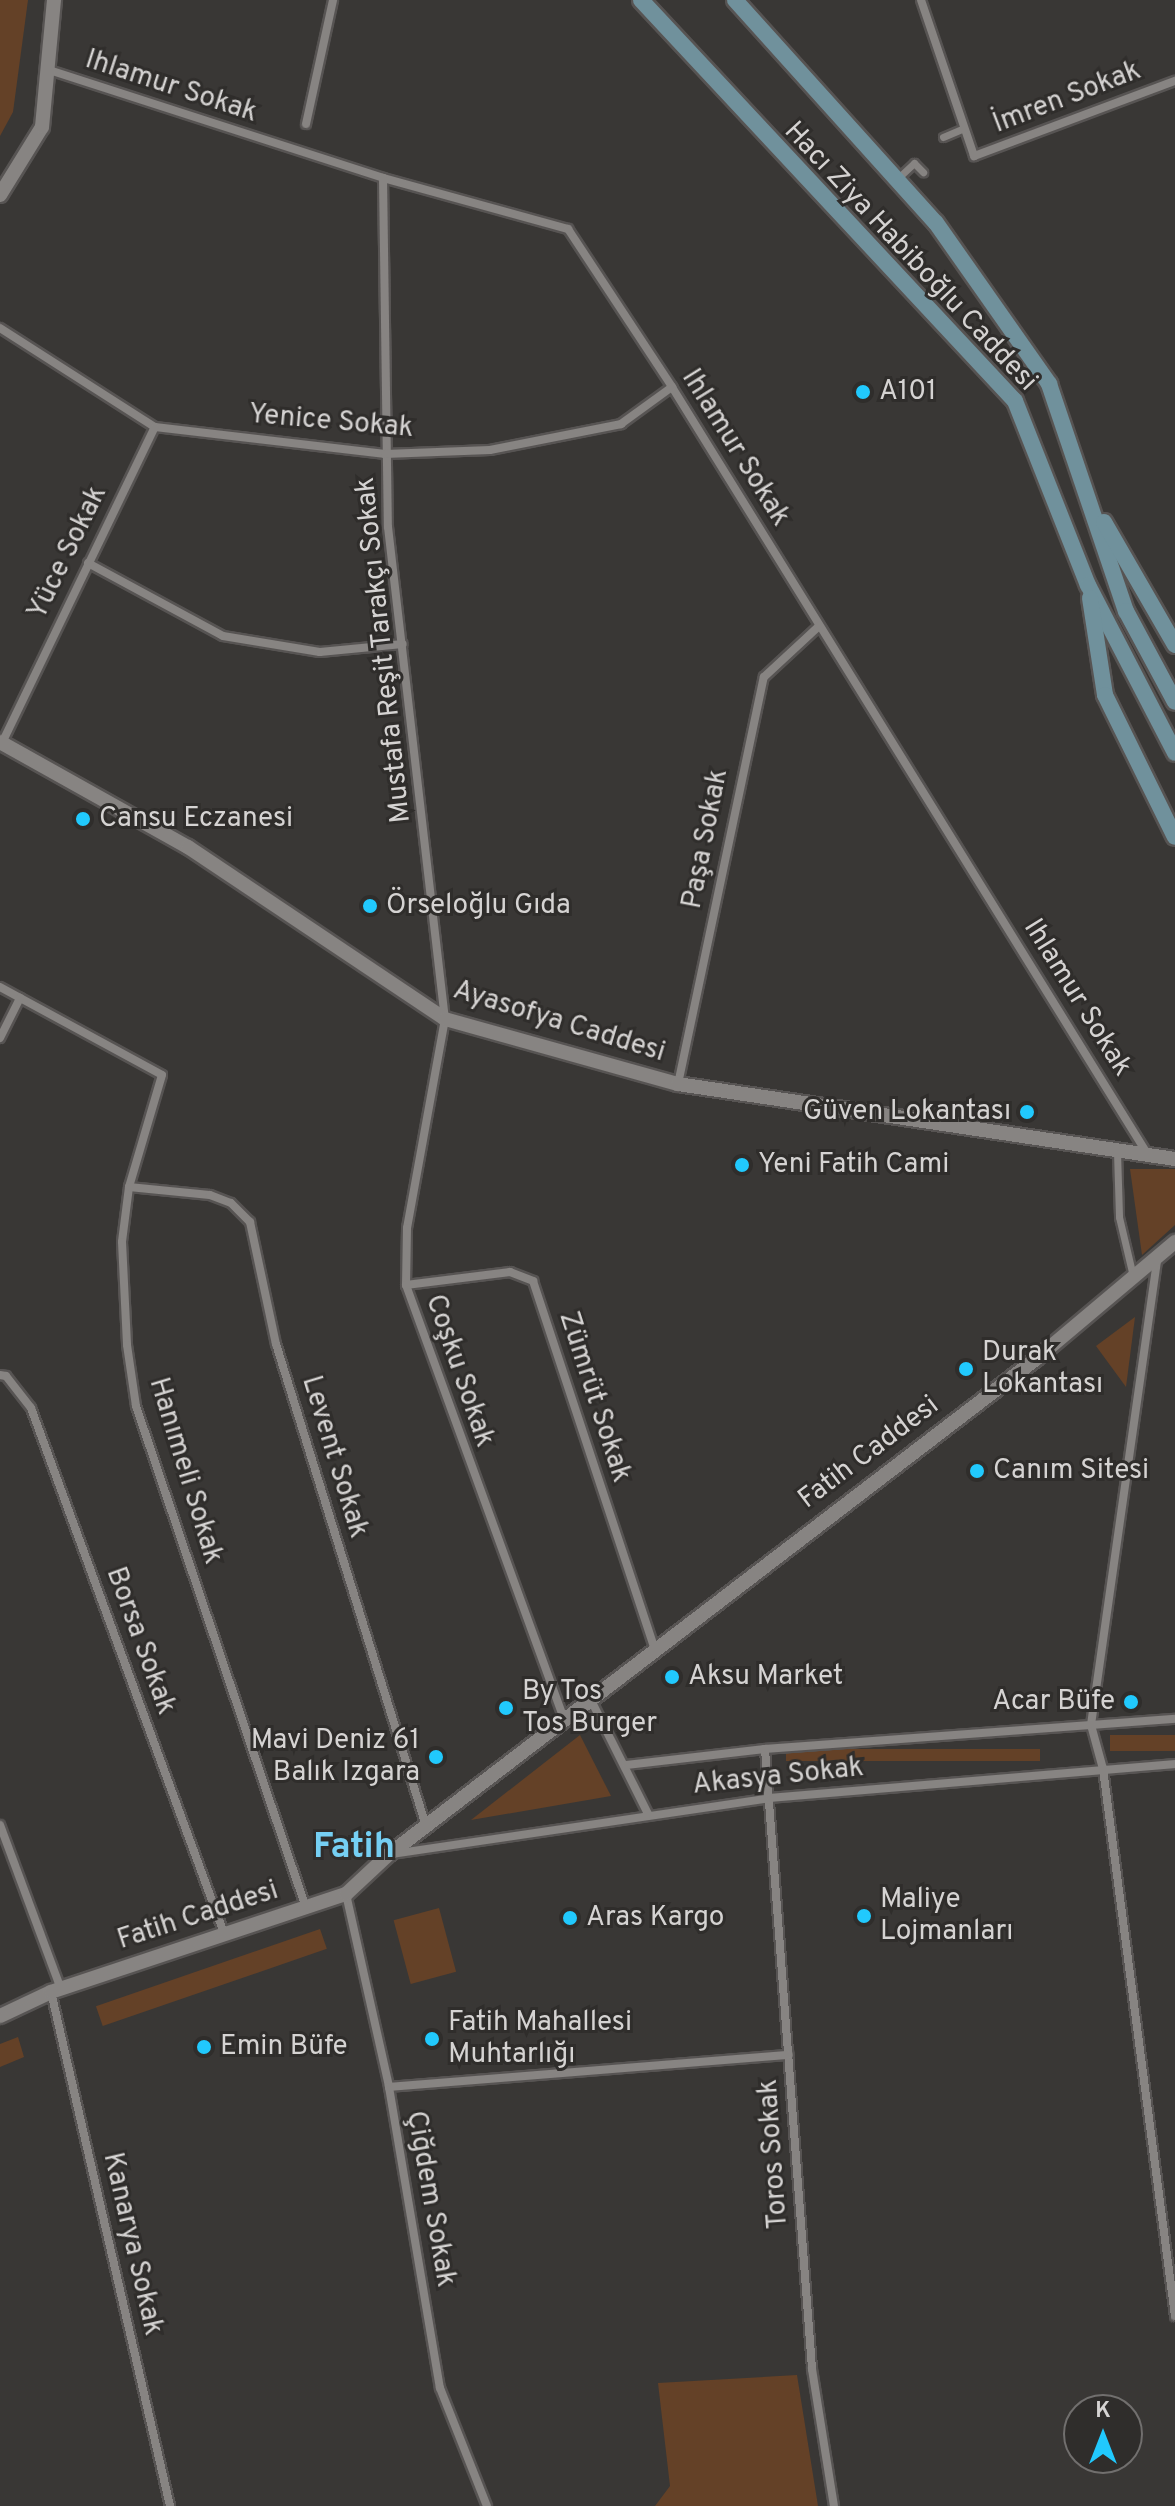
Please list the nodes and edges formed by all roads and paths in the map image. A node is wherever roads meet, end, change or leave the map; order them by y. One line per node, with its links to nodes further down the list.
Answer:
1 (54, 0): 6 (street)
2 (333, 0): 8 (street)
3 (641, 0): 21 (main road, Hacı Ziya Habiboğlu Caddesi)
4 (735, 0): 13 (main road, Hacı Ziya Habiboğlu Caddesi)
5 (921, 0): 9 (street)
6 (46, 69): 12 (street, Ihlamur Sokak); 14 (street)
7 (1175, 81): 9 (street, İmren Sokak)
8 (306, 124)
9 (964, 128): 10 (street)
10 (943, 137)
11 (923, 172): 13 (street)
12 (383, 178): 16 (street, Ihlamur Sokak); 18 (street, Mustafa Reşit Tarakçı Sokak)
13 (898, 178): 19 (main road, Hacı Ziya Habiboğlu Caddesi)
14 (0, 195)
15 (0, 328): 17 (street, Yenice Sokak)
16 (672, 387): 18 (street, Yenice Sokak); 22 (street, Ihlamur Sokak)
17 (155, 427): 18 (street, Yenice Sokak); 20 (street, Yüce Sokak)
18 (385, 454): 23 (street, Mustafa Reşit Tarakçı Sokak)
19 (1087, 493): 24 (main road); 25 (main road, Hacı Ziya Habiboğlu Caddesi)
20 (88, 563): 23 (street); 26 (street, Yüce Sokak)
21 (1088, 585): 27 (main road, Hacı Ziya Habiboğlu Caddesi); 28 (main road)
22 (819, 626): 33 (street, Paşa Sokak); 35 (street, Ihlamur Sokak)
23 (403, 644): 31 (street, Mustafa Reşit Tarakçı Sokak)
24 (1175, 645)
25 (1175, 702)
26 (1, 744): 31 (street, Ayasofya Caddesi)
27 (1175, 753)
28 (1175, 837)
29 (0, 987): 30 (street, Hanımeli Sokak)
30 (20, 998): 32 (street); 37 (street, Hanımeli Sokak)
31 (445, 1019): 33 (street, Ayasofya Caddesi); 41 (street, Coşku Sokak)
32 (0, 1038)
33 (678, 1084): 34 (street, Ayasofya Caddesi)
34 (1117, 1152): 35 (street, Ayasofya Caddesi); 40 (street)
35 (1149, 1157): 36 (street, Ayasofya Caddesi)
36 (1175, 1159)
37 (129, 1187): 55 (street, Levent Sokak); 58 (street, Hanımeli Sokak)
38 (1175, 1242): 39 (street, Fatih Caddesi)
39 (1157, 1261): 40 (street, Fatih Caddesi); 47 (street)
40 (1134, 1280): 43 (street, Fatih Caddesi)
41 (406, 1285): 43 (street, Zümrüt Sokak); 46 (street, Coşku Sokak)
42 (0, 1375): 59 (street, Borsa Sokak)
43 (655, 1649): 44 (street, Fatih Caddesi)
44 (592, 1702): 46 (street, Fatih Caddesi); 50 (street)
45 (1175, 1719): 47 (street, Akasya Sokak)
46 (566, 1723): 55 (street, Fatih Caddesi)
47 (1091, 1725): 48 (street, Akasya Sokak); 51 (street)
48 (765, 1749): 50 (street, Akasya Sokak); 52 (street, Toros Sokak)
49 (1175, 1764): 51 (street, Akasya Sokak)
50 (626, 1765): 53 (street)
51 (1103, 1769): 52 (street, Akasya Sokak); 64 (street)
52 (770, 1798): 53 (street, Akasya Sokak); 62 (street, Toros Sokak)
53 (648, 1814): 56 (street, Akasya Sokak)
54 (0, 1825): 60 (street, Kanarya Sokak)
55 (426, 1826): 56 (street, Fatih Caddesi)
56 (388, 1855): 57 (street, Fatih Caddesi)
57 (346, 1894): 58 (street, Fatih Caddesi); 63 (street, Çiğdem Sokak)
58 (306, 1908): 59 (street, Fatih Caddesi)
59 (224, 1933): 60 (street, Fatih Caddesi)
60 (56, 1991): 61 (street, Fatih Caddesi); 65 (street, Kanarya Sokak)
61 (0, 2016)
62 (789, 2055): 63 (street); 67 (street, Toros Sokak)
63 (389, 2087): 66 (street, Çiğdem Sokak)
64 (1175, 2316)
65 (170, 2506)
66 (487, 2506)
67 (834, 2506)

